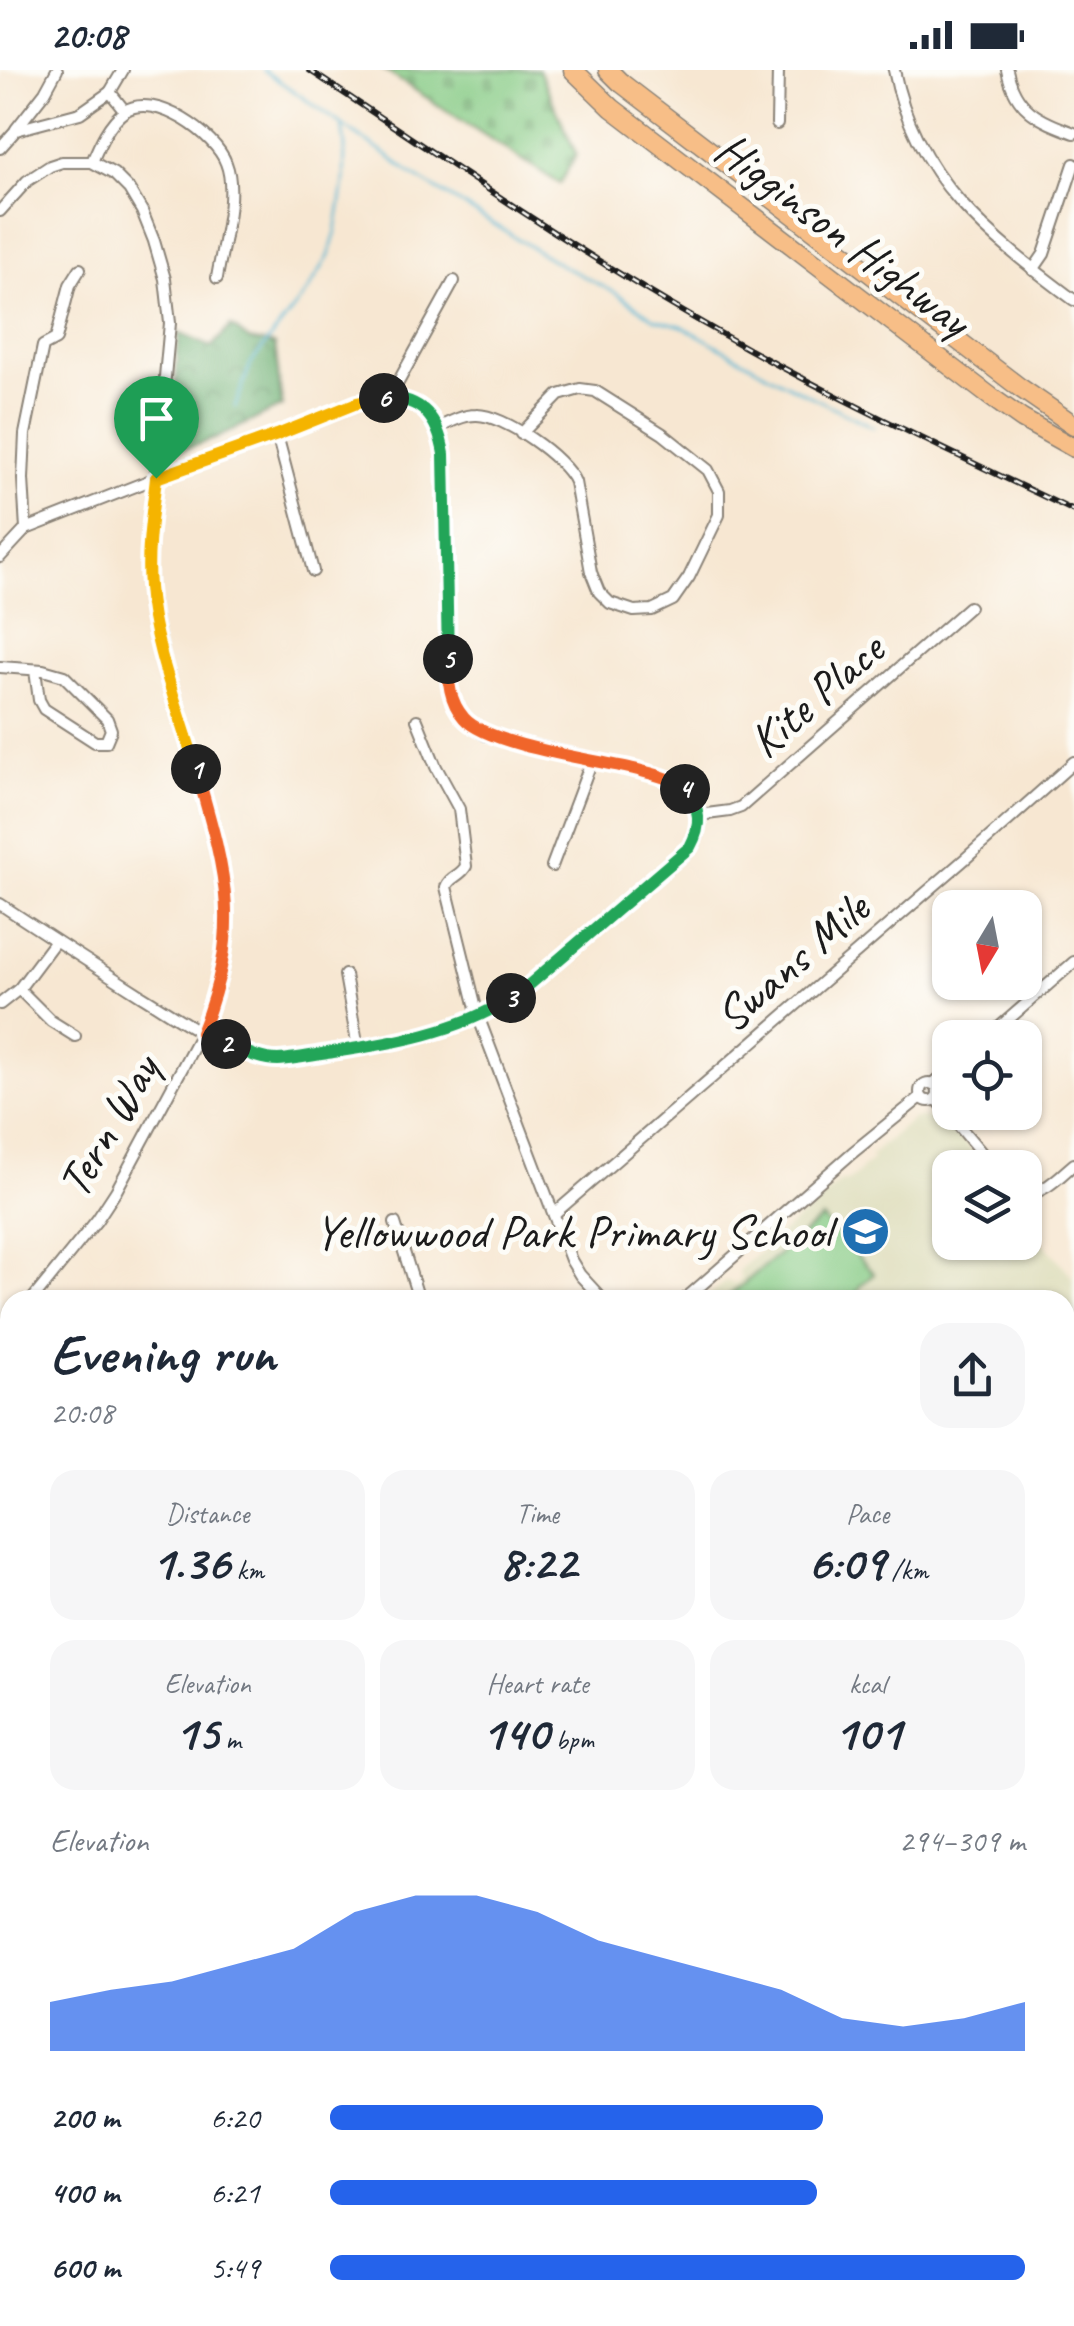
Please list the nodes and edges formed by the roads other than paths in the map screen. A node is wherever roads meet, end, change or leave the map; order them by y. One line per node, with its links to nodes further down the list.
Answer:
1 (57, 70): 11 (street)
2 (123, 70): 8 (street)
3 (573, 70): 27 (highway, Higginson Highway)
4 (608, 70): 23 (highway, Higginson Highway)
5 (778, 70): 10 (street)
6 (894, 70): 18 (street)
7 (1007, 70): 12 (street)
8 (110, 92): 9 (street); 11 (street)
9 (125, 111): 14 (street); 19 (street)
10 (777, 124)
11 (16, 130): 13 (street)
12 (1074, 132)
13 (0, 148)
14 (92, 162): 16 (street); 28 (street, Tern Way)
15 (1074, 164): 18 (street)
16 (0, 211)
17 (80, 269): 29 (street)
18 (1033, 270): 21 (street)
19 (217, 278)
20 (454, 281): 22 (street)
21 (1074, 300)
22 (390, 397): 24 (street); 26 (street)
23 (1074, 425)
24 (438, 428): 25 (street); 36 (street)
25 (521, 434): 25 (street)
26 (277, 435): 28 (street); 31 (street)
27 (1074, 448)
28 (156, 478): 29 (street); 48 (street, Tern Way)
29 (26, 529): 30 (street)
30 (0, 557)
31 (312, 571)
32 (969, 607): 38 (street, Kite Place)
33 (0, 667): 34 (street)
34 (34, 670): 34 (street)
35 (417, 720): 46 (street)
36 (592, 760): 38 (street); 39 (street)
37 (1074, 762): 58 (street, Swans Mile)
38 (699, 814): 46 (street)
39 (552, 866)
40 (0, 904): 41 (street)
41 (55, 940): 44 (street); 48 (street)
42 (1074, 962): 47 (street)
43 (344, 975): 50 (street)
44 (18, 989): 45 (street); 49 (street)
45 (0, 1004)
46 (478, 1016): 50 (street); 58 (street)
47 (1007, 1020)
48 (201, 1033): 50 (street); 60 (street, Tern Way)
49 (76, 1036)
50 (358, 1048)
51 (932, 1084): 52 (street)
52 (921, 1097): 53 (street); 63 (street)
53 (932, 1100)
54 (963, 1130): 55 (street)
55 (979, 1150)
56 (1074, 1164): 57 (street)
57 (1042, 1188)
58 (554, 1214): 62 (street)
59 (395, 1223): 61 (street)
60 (40, 1290)
61 (416, 1290)
62 (594, 1290)
63 (697, 1290)

